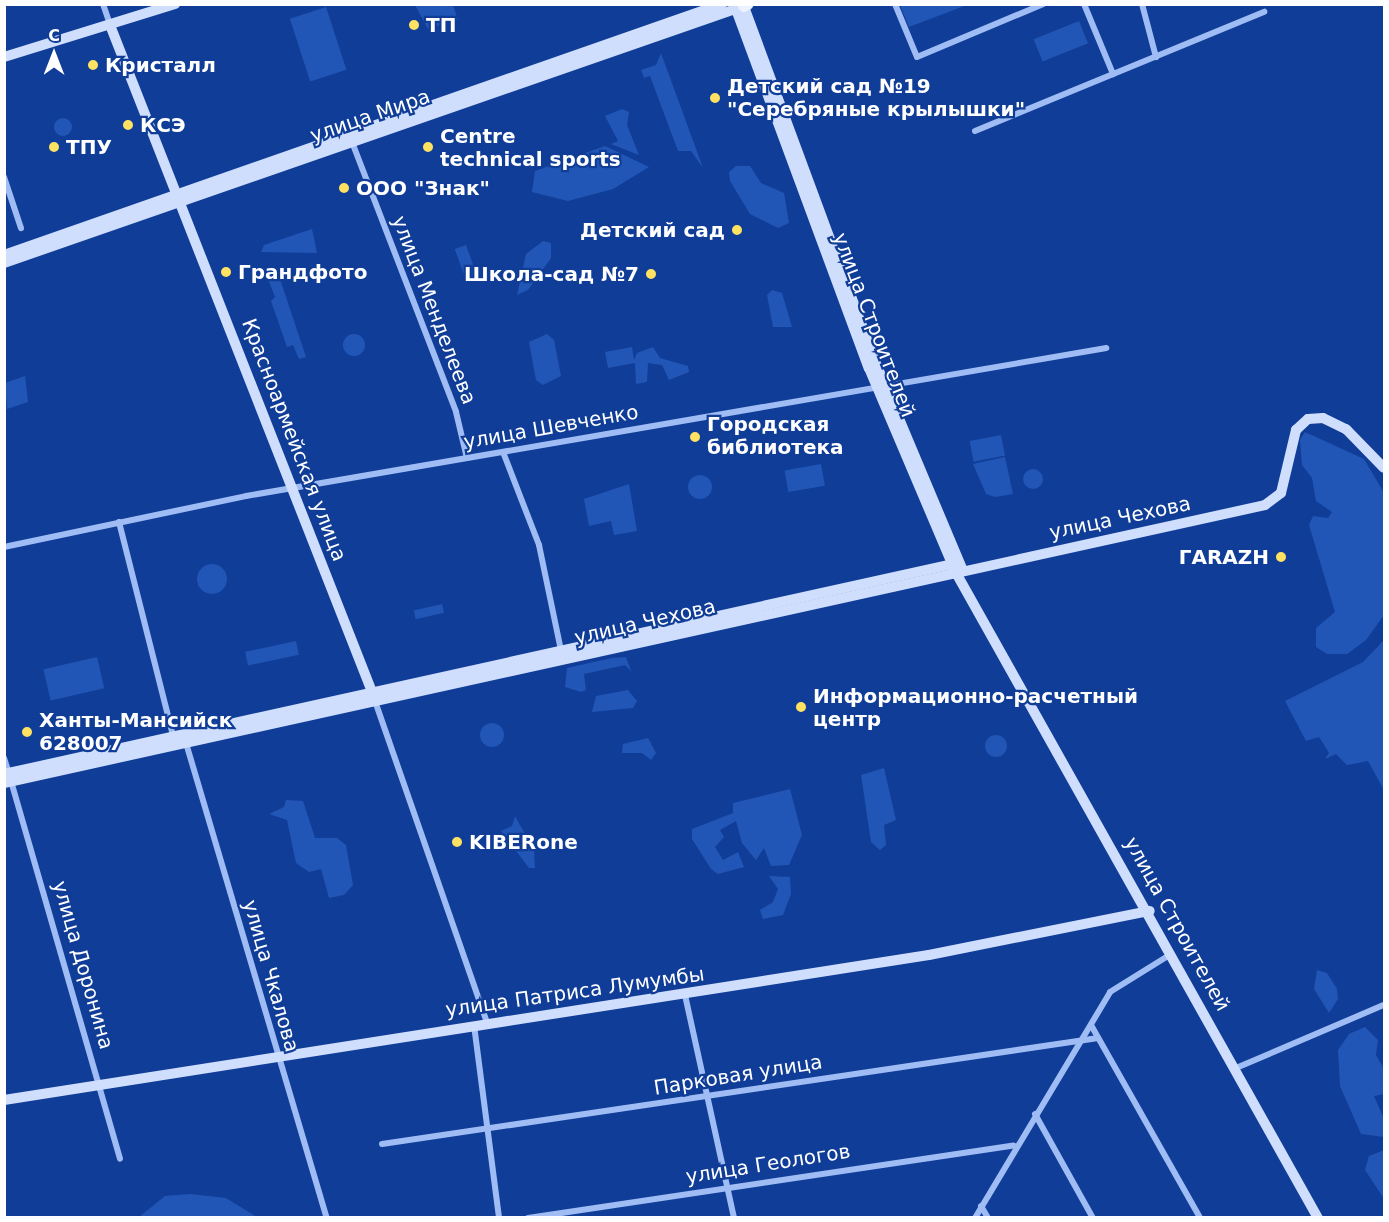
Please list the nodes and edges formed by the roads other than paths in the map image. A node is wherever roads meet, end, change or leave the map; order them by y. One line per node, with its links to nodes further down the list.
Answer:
1 (102, 4): 10 (street, Красноармейская улица)
2 (175, 4): 10 (main road)
3 (722, 4): 14 (main road, улица Мира)
4 (895, 4): 5 (street)
5 (1044, 4)
6 (1084, 4): 13 (street)
7 (1143, 4): 12 (street)
8 (741, 6): 14 (main road, улица Мира); 24 (main road, улица Строителей)
9 (1264, 12): 12 (street)
10 (110, 25): 11 (main road); 18 (main road, Красноармейская улица)
11 (4, 57)
12 (1156, 57): 13 (street)
13 (1113, 74): 15 (street)
14 (498, 87): 16 (main road, улица Мира)
15 (975, 131)
16 (351, 139): 18 (main road, улица Мира); 26 (street, улица Менделеева)
17 (4, 177): 19 (street)
18 (182, 198): 20 (main road, улица Мира); 28 (main road, Красноармейская улица)
19 (21, 228)
20 (25, 252): 21 (main road, улица Мира); 22 (main road, улица Мира)
21 (4, 255)
22 (4, 263)
23 (1106, 348): 24 (street, улица Шевченко)
24 (881, 387): 25 (street, улица Шевченко); 31 (main road, улица Строителей)
25 (503, 452): 26 (street, улица Шевченко); 32 (street)
26 (467, 458): 28 (street, улица Шевченко)
27 (1384, 468): 31 (main road, улица Чехова)
28 (293, 489): 29 (street, улица Шевченко); 33 (main road, Красноармейская улица)
29 (119, 522): 30 (street, улица Шевченко); 34 (street)
30 (4, 547)
31 (957, 567): 32 (main road, улица Чехова); 38 (main road, улица Строителей)
32 (562, 654): 33 (main road, улица Чехова)
33 (373, 696): 34 (main road, улица Чехова); 35 (main road, улица Чехова); 42 (street, Красноармейская улица)
34 (173, 736): 35 (main road); 37 (main road, улица Чехова)
35 (186, 743): 37 (main road, улица Чехова); 47 (street, улица Чкалова)
36 (4, 758): 37 (street, улица Доронина)
37 (7, 778): 49 (street, улица Доронина)
38 (1150, 911): 39 (main road, улица Строителей); 40 (main road, улица Патриса Лумумбы)
39 (1173, 953): 44 (street); 48 (main road, улица Строителей)
40 (685, 995): 42 (main road, улица Патриса Лумумбы); 50 (street)
41 (1384, 1005): 48 (street)
42 (486, 1022): 43 (main road, улица Патриса Лумумбы)
43 (474, 1024): 47 (main road, улица Патриса Лумумбы); 53 (street)
44 (1091, 1025): 45 (street); 46 (street)
45 (1098, 1038): 46 (street, Парковая улица); 66 (street)
46 (1083, 1039): 50 (street, Парковая улица); 52 (street)
47 (276, 1054): 49 (main road, улица Патриса Лумумбы); 59 (street, улица Чкалова)
48 (1236, 1068): 67 (main road, улица Строителей)
49 (100, 1083): 51 (main road, улица Патриса Лумумбы); 56 (street, улица Доронина)
50 (706, 1096): 53 (street, Парковая улица); 57 (street)
51 (4, 1100)
52 (1035, 1114): 55 (street); 65 (street)
53 (488, 1129): 54 (street, Парковая улица); 60 (street)
54 (382, 1143)
55 (1014, 1145): 57 (street, улица Геологов); 58 (street)
56 (120, 1160)
57 (724, 1187): 61 (street, улица Геологов); 62 (street)
58 (981, 1206): 63 (street); 64 (street)
59 (327, 1218)
60 (499, 1218)
61 (528, 1218)
62 (735, 1218)
63 (975, 1218)
64 (988, 1218)
65 (1093, 1218)
66 (1200, 1218)
67 (1318, 1218)

